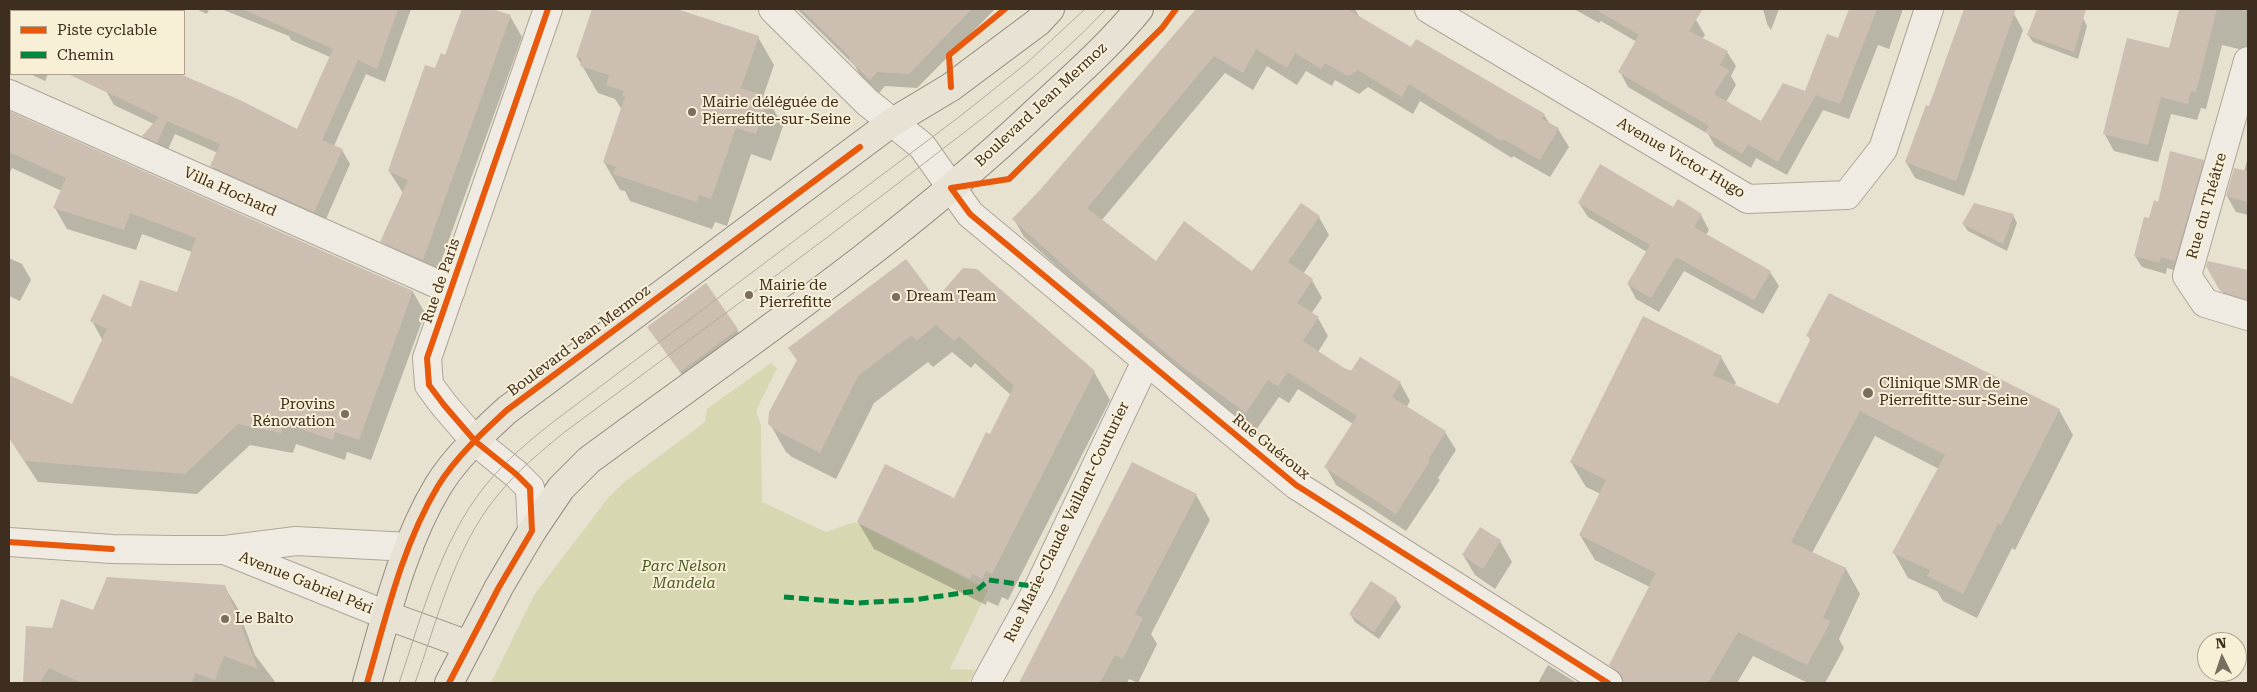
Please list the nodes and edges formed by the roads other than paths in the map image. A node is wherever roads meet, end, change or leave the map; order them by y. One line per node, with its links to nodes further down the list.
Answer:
1 (548, 9): 11 (street, Rue de Paris)
2 (773, 9): 9 (street, Rue Guéroux)
3 (1050, 9): 9 (main road, Boulevard Jean Mermoz)
4 (1139, 9): 10 (main road, Boulevard Jean Mermoz)
5 (1429, 9): 6 (street, Avenue Victor Hugo)
6 (1929, 9)
7 (2248, 61): 12 (street, Rue du Théâtre)
8 (9, 94): 11 (street, Villa Hochard)
9 (891, 123): 10 (street, Rue Guéroux); 14 (main road, Boulevard Jean Mermoz)
10 (951, 188): 13 (street, Rue Guéroux); 15 (main road, Boulevard Jean Mermoz)
11 (451, 290): 14 (street, Rue de Paris)
12 (2248, 316)
13 (1146, 361): 23 (street, Rue Marie-Claude Vaillant-Couturier); 24 (street, Rue Guéroux)
14 (475, 441): 15 (street, Rue de Paris); 17 (main road, Boulevard Jean Mermoz)
15 (532, 531): 20 (main road, Boulevard Jean Mermoz)
16 (9, 542): 18 (street, Avenue Gabriel Péri)
17 (409, 547): 18 (street, Avenue Gabriel Péri); 19 (main road, Boulevard Jean Mermoz)
18 (225, 550): 19 (street, Avenue Gabriel Péri)
19 (386, 615): 20 (main road); 21 (main road, Boulevard Jean Mermoz)
20 (468, 645): 22 (main road, Boulevard Jean Mermoz)
21 (367, 683)
22 (449, 683)
23 (986, 683)
24 (1608, 683)

